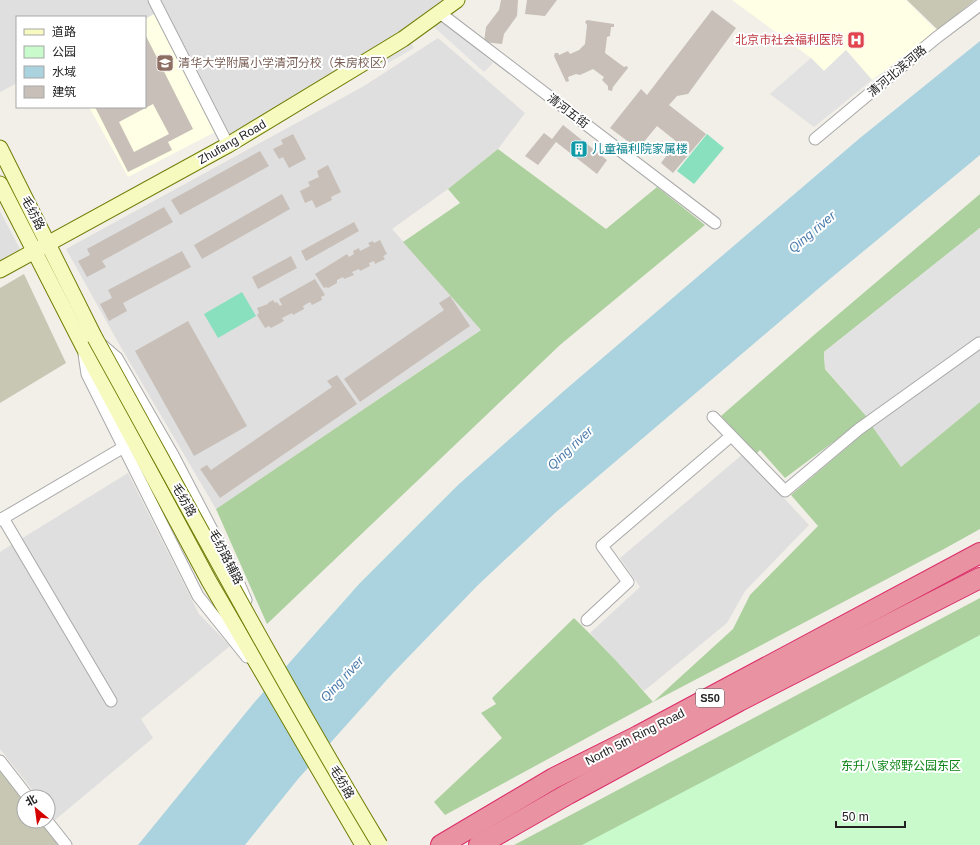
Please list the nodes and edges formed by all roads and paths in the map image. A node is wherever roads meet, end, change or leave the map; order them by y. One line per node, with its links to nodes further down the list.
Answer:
1 (154, 0): 6 (street)
2 (457, 0): 4 (main road, Zhufang Road)
3 (980, 5): 5 (street, 清河北滨河路)
4 (440, 13): 6 (main road, Zhufang Road); 9 (street, 清河五街)
5 (815, 139)
6 (228, 145): 10 (main road, Zhufang Road)
7 (0, 148): 10 (main road, 毛纺路)
8 (0, 184): 11 (main road)
9 (714, 223)
10 (48, 243): 11 (main road, Zhufang Road); 13 (main road, 毛纺路)
11 (35, 250): 12 (main road, Zhufang Road); 13 (main road)
12 (0, 270)
13 (89, 342): 17 (street); 25 (street, 毛纺路辅路); 29 (main road, 毛纺路); 30 (main road, 毛纺路, bridge)
14 (979, 343): 16 (street)
15 (713, 417): 16 (street)
16 (731, 436): 21 (street)
17 (124, 447): 18 (street); 22 (street)
18 (2, 519): 23 (street)
19 (980, 553): 31 (highway, North 5th Ring Road / S50)
20 (980, 578): 32 (highway, North 5th Ring Road / S50)
21 (587, 620)
22 (249, 660)
23 (111, 701)
24 (0, 761): 26 (street)
25 (338, 787)
26 (22, 789)
27 (53, 829): 28 (street)
28 (66, 845)
29 (363, 845)
30 (380, 845)
31 (441, 845)
32 (479, 845)

